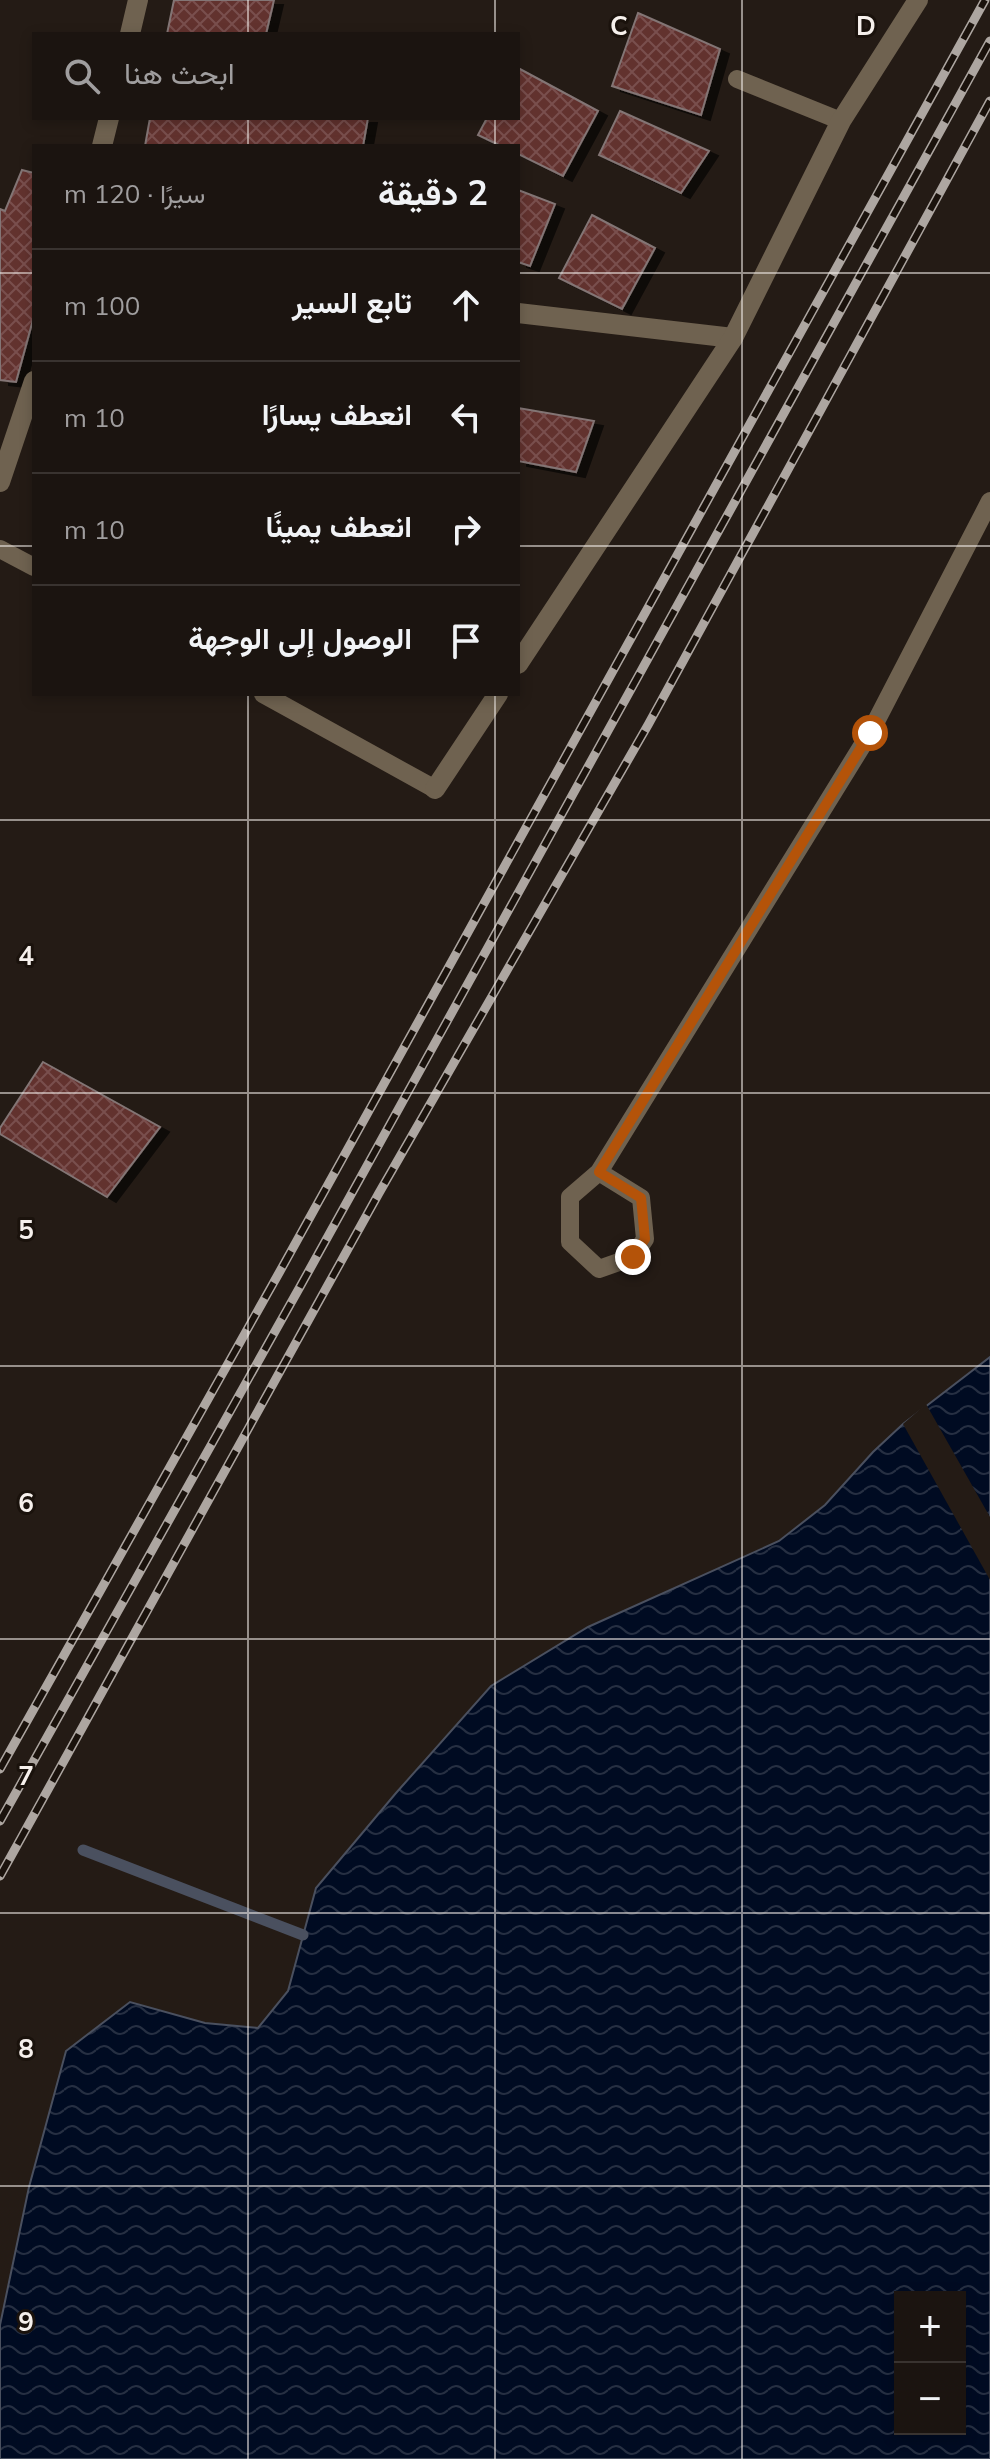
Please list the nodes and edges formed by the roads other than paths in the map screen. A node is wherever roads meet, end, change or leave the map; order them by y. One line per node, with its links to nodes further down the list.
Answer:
1 (138, 0): 3 (street)
2 (918, 0): 6 (street)
3 (130, 32)
4 (737, 79): 6 (lane)
5 (108, 120): 7 (street)
6 (841, 121): 9 (street)
7 (102, 144)
8 (520, 313): 9 (street)
9 (733, 338): 15 (street)
10 (32, 387): 11 (street)
11 (0, 482)
12 (990, 501): 19 (lane)
13 (0, 549): 14 (lane)
14 (32, 566)
15 (520, 661)
16 (267, 696): 18 (lane)
17 (497, 696): 18 (street)
18 (435, 789)
19 (599, 1172): 19 (lane)

